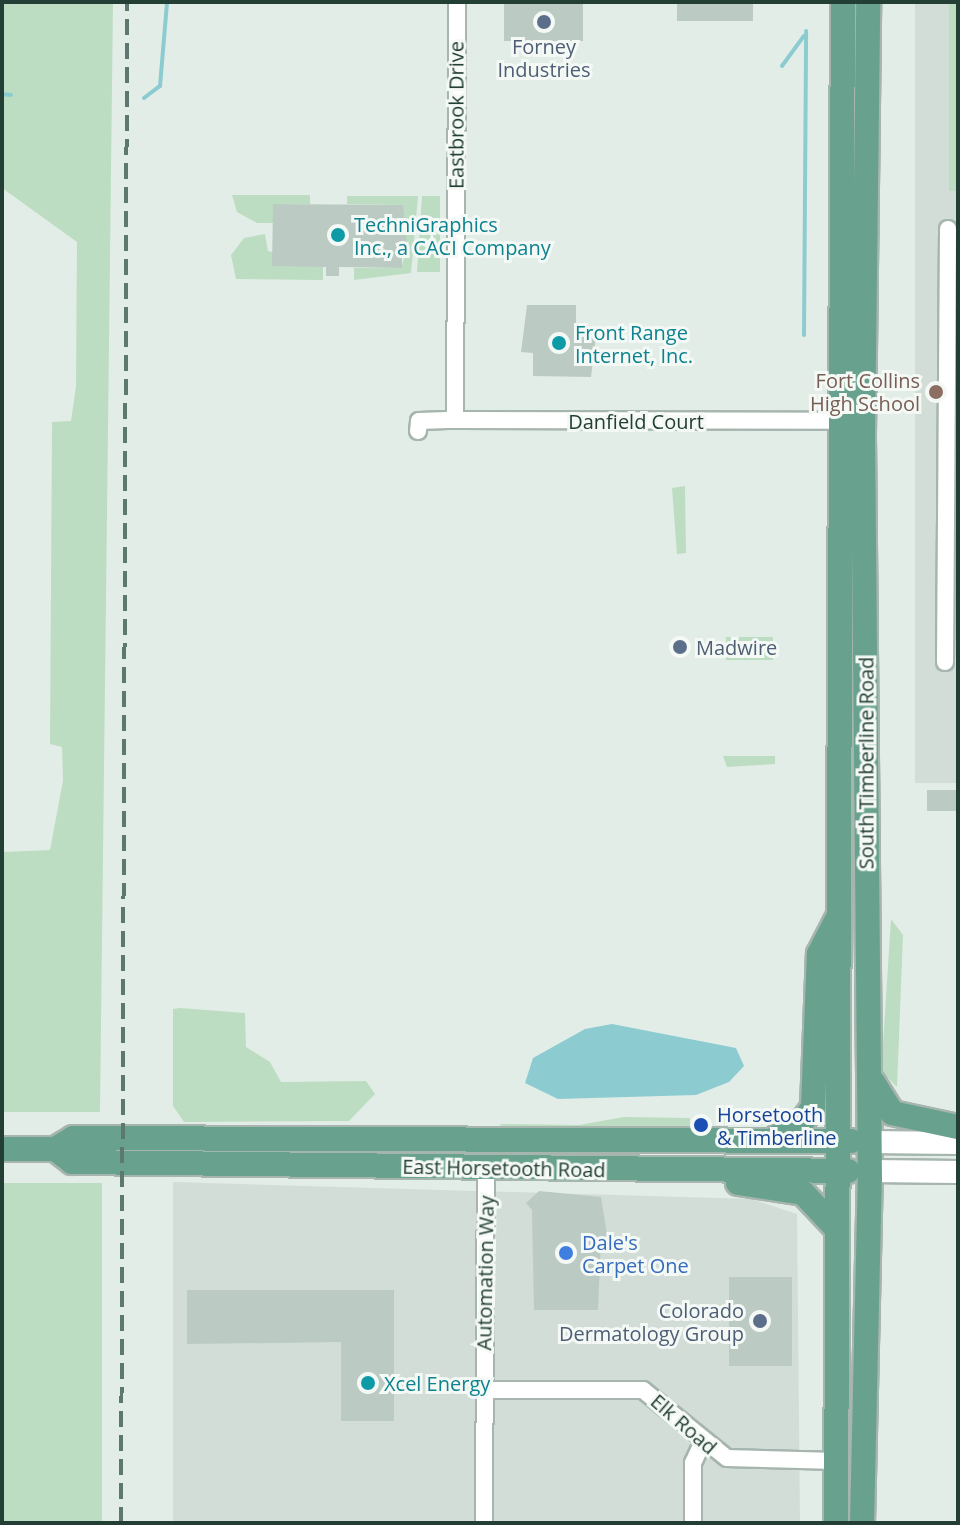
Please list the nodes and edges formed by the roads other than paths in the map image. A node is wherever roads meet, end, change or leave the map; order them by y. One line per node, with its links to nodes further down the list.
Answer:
1 (457, 2): 5 (street, Eastbrook Drive)
2 (843, 2): 6 (main road, South Timberline Road)
3 (868, 2): 6 (main road, South Timberline Road)
4 (948, 229): 8 (street)
5 (455, 420): 6 (street, Danfield Court); 7 (street, Danfield Court)
6 (853, 421): 9 (main road, South Timberline Road); 10 (main road, South Timberline Road)
7 (418, 431)
8 (945, 662)
9 (841, 911): 12 (main road); 13 (main road, South Timberline Road)
10 (870, 1076): 11 (main road); 14 (main road, South Timberline Road)
11 (958, 1127)
12 (766, 1139): 13 (main road, East Horsetooth Road); 17 (main road, East Horsetooth Road)
13 (835, 1140): 14 (main road, East Horsetooth Road); 20 (main road, South Timberline Road)
14 (869, 1142): 15 (main road, East Horsetooth Road); 21 (main road, South Timberline Road)
15 (958, 1143)
16 (2, 1149): 17 (main road, East Horsetooth Road)
17 (55, 1149): 18 (main road, East Horsetooth Road)
18 (486, 1168): 19 (main road, East Horsetooth Road); 24 (street, Automation Way)
19 (612, 1170): 20 (main road, East Horsetooth Road); 23 (main road)
20 (834, 1171): 21 (main road, East Horsetooth Road); 23 (main road, South Timberline Road)
21 (870, 1171): 22 (main road, East Horsetooth Road); 30 (main road, South Timberline Road)
22 (958, 1172)
23 (835, 1227): 26 (main road, South Timberline Road)
24 (484, 1390): 25 (street, Elk Road); 27 (street, Automation Way)
25 (702, 1444): 26 (street, Elk Road); 28 (street)
26 (836, 1461): 29 (main road, South Timberline Road)
27 (484, 1523)
28 (693, 1523)
29 (836, 1523)
30 (862, 1523)

